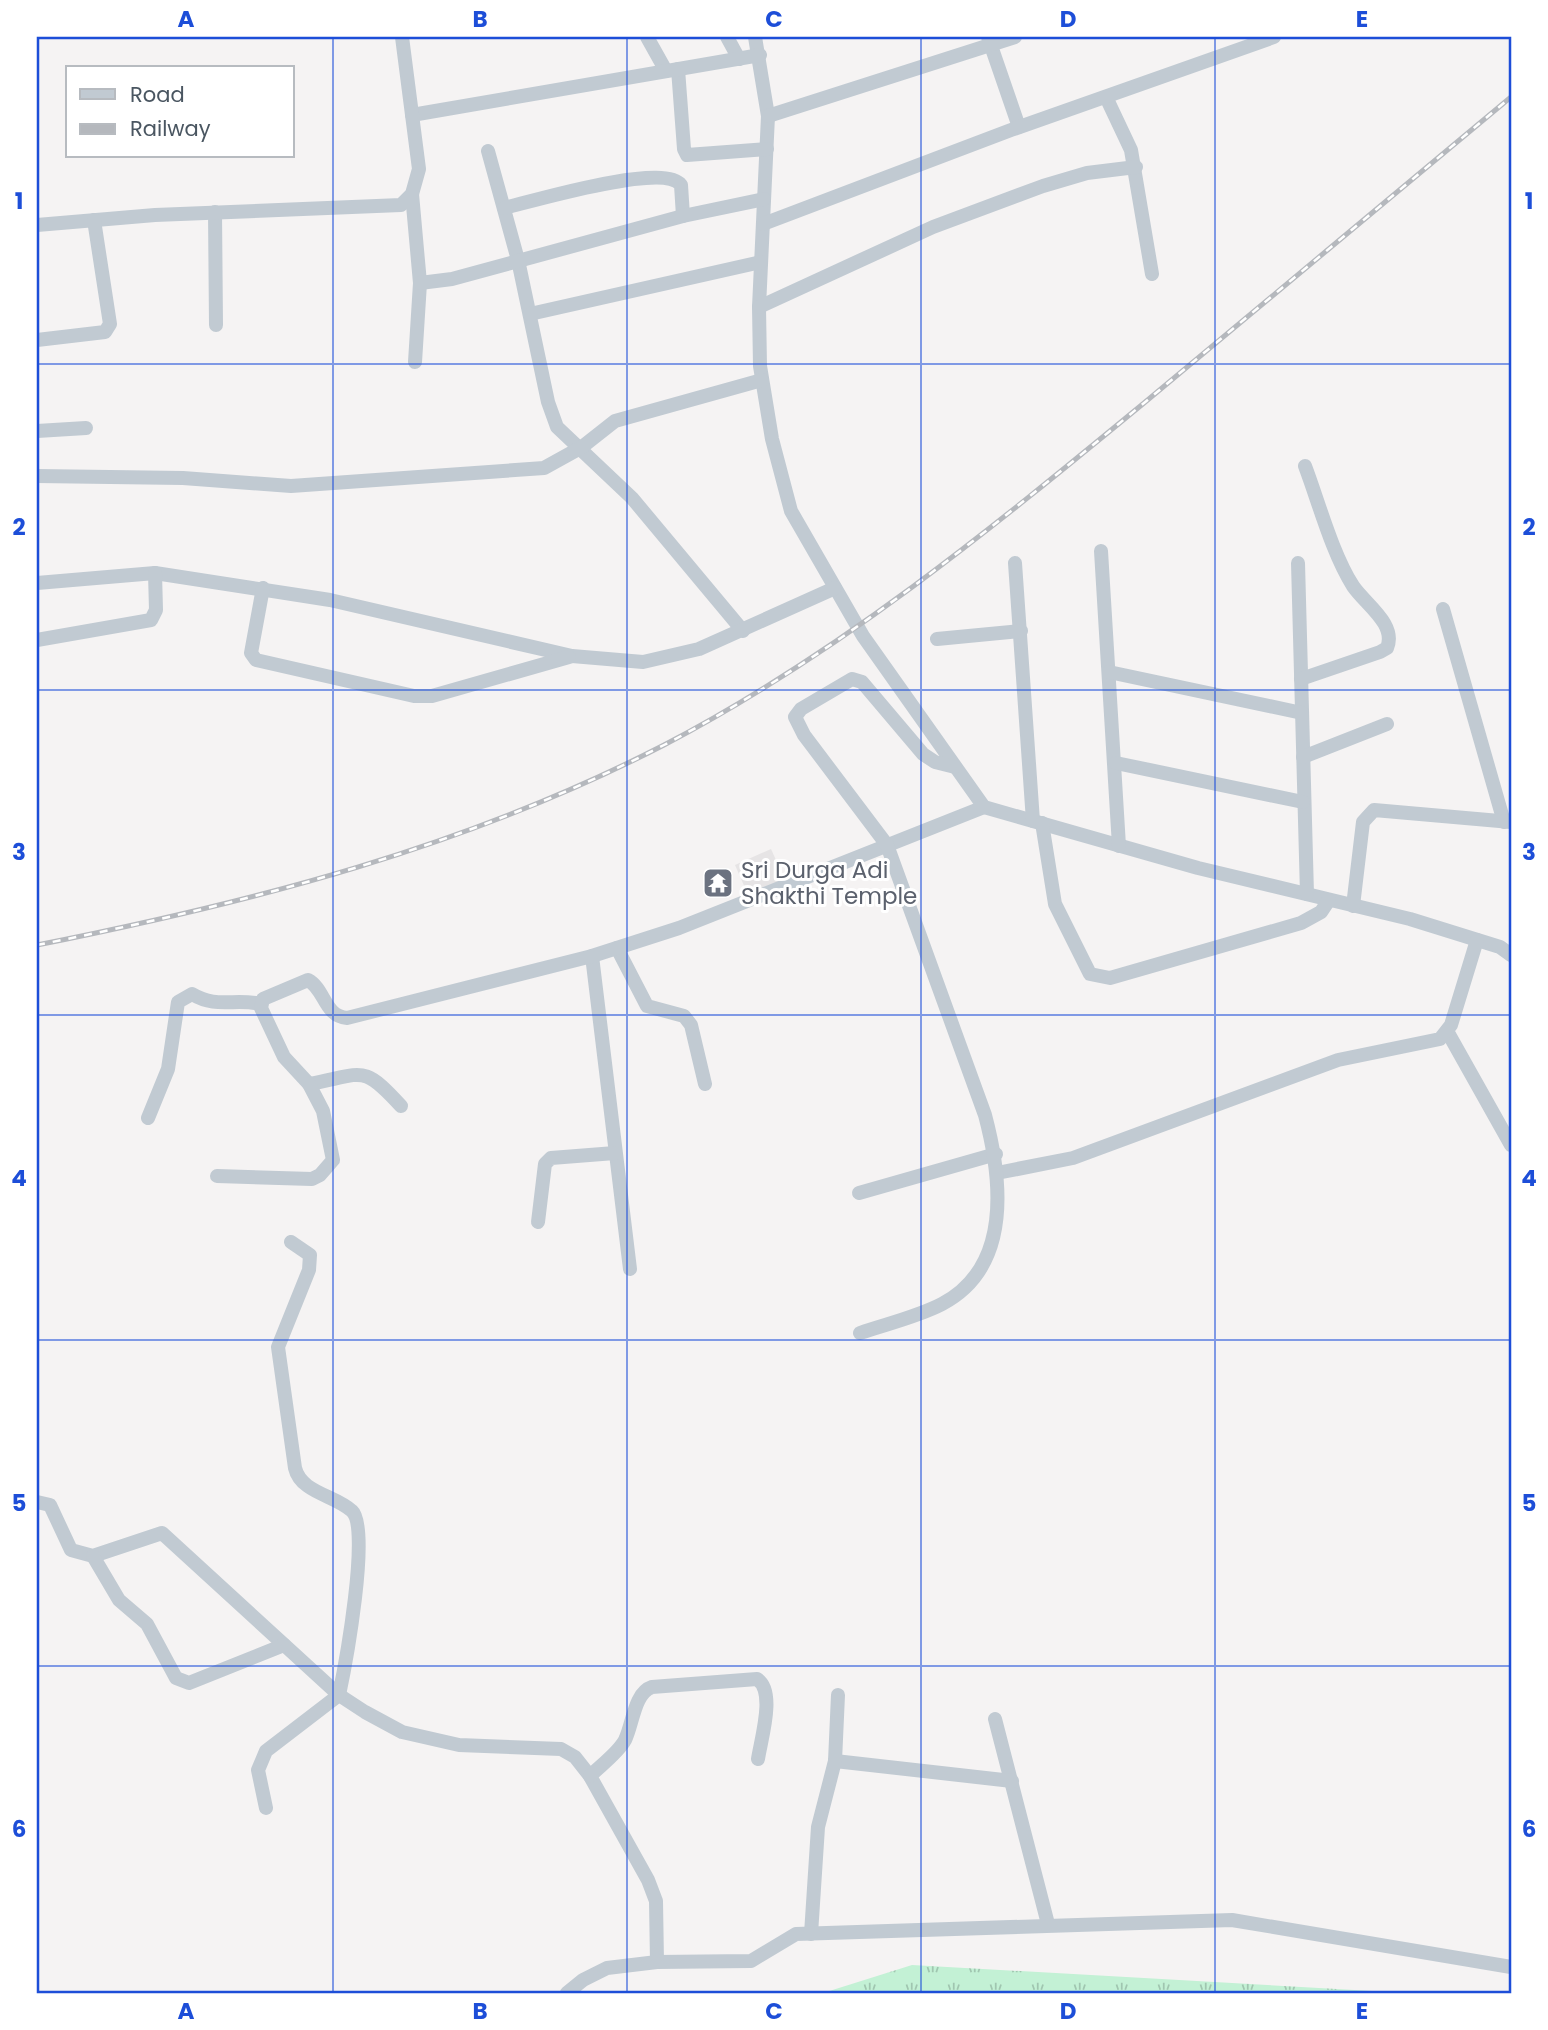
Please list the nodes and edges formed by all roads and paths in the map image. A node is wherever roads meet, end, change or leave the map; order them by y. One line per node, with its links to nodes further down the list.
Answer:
1 (402, 37): 12 (street)
2 (647, 37): 10 (street)
3 (727, 37): 9 (street)
4 (755, 37): 8 (street)
5 (1015, 37): 7 (street)
6 (1274, 37): 11 (street)
7 (989, 41): 13 (street); 14 (street)
8 (761, 55): 9 (street); 13 (street)
9 (739, 59): 10 (street)
10 (672, 70): 12 (street); 15 (street)
11 (1106, 97): 14 (street); 17 (street)
12 (412, 115): 18 (street)
13 (768, 116): 15 (street)
14 (1019, 127): 24 (street)
15 (766, 149): 19 (street)
16 (488, 151): 20 (street)
17 (1136, 167): 28 (street); 30 (street)
18 (412, 194): 21 (street); 29 (street)
19 (764, 199): 22 (street); 24 (street)
20 (504, 208): 22 (street); 26 (street)
21 (215, 212): 23 (street); 32 (street)
22 (683, 216): 26 (street)
23 (94, 220): 25 (street); 33 (street)
24 (763, 224): 27 (street)
25 (37, 225)
26 (518, 260): 29 (street); 31 (street)
27 (761, 262): 30 (street); 31 (street)
28 (1152, 274)
29 (420, 283): 34 (street)
30 (759, 307): 35 (street)
31 (530, 314): 38 (street)
32 (216, 325)
33 (37, 340)
34 (415, 362)
35 (762, 380): 38 (street); 47 (street)
36 (86, 428): 37 (street)
37 (37, 431)
38 (582, 447): 40 (street); 49 (street)
39 (1305, 466): 55 (street)
40 (37, 476)
41 (1101, 551): 54 (street)
42 (1015, 563): 50 (street)
43 (1298, 563): 55 (street)
44 (155, 573): 45 (street); 46 (street); 52 (street)
45 (37, 583)
46 (263, 588): 53 (street); 53 (street)
47 (835, 588): 49 (street); 60 (street)
48 (1443, 609): 64 (street)
49 (743, 631): 53 (street)
50 (1021, 631): 51 (street); 63 (street)
51 (937, 639)
52 (37, 640)
53 (572, 656)
54 (1109, 672): 56 (street); 59 (street)
55 (1301, 679): 56 (street)
56 (1302, 713): 58 (street)
57 (1387, 724): 58 (street)
58 (1303, 757): 61 (street)
59 (1116, 763): 61 (street); 66 (street)
60 (955, 766): 62 (street); 65 (street)
61 (1303, 802): 67 (street)
62 (984, 807): 63 (street); 65 (street)
63 (1037, 822): 66 (street); 68 (street)
64 (1508, 822): 69 (street)
65 (887, 845): 72 (street); 83 (street)
66 (1119, 846): 67 (street)
67 (1307, 894): 68 (street)
68 (1329, 900): 69 (street)
69 (1353, 906): 71 (street)
70 (1511, 940): 71 (street)
71 (1481, 941): 73 (street); 76 (street)
72 (617, 948): 74 (street); 78 (street)
73 (1511, 955)
74 (592, 956): 75 (street); 82 (street)
75 (261, 1004): 77 (street); 80 (street)
76 (1447, 1031): 81 (street); 84 (street)
77 (309, 1084): 79 (street); 85 (street)
78 (705, 1084)
79 (401, 1106)
80 (148, 1118)
81 (1511, 1145)
82 (615, 1153): 87 (street); 89 (street)
83 (996, 1154): 84 (street); 86 (street)
84 (998, 1173): 90 (street)
85 (217, 1176)
86 (859, 1193)
87 (538, 1222)
88 (291, 1242): 94 (street)
89 (630, 1269)
90 (860, 1333)
91 (37, 1502): 92 (street)
92 (93, 1556): 93 (street); 93 (street)
93 (284, 1645): 94 (street)
94 (339, 1695): 99 (street); 101 (street)
95 (838, 1695): 98 (street)
96 (995, 1719): 100 (street)
97 (758, 1759): 99 (street)
98 (835, 1761): 100 (street); 103 (street)
99 (590, 1776): 104 (street)
100 (1012, 1781): 102 (street)
101 (266, 1808)
102 (1048, 1924): 103 (street); 105 (street)
103 (811, 1934): 104 (street)
104 (657, 1962): 106 (street)
105 (1511, 1966)
106 (567, 1993)

